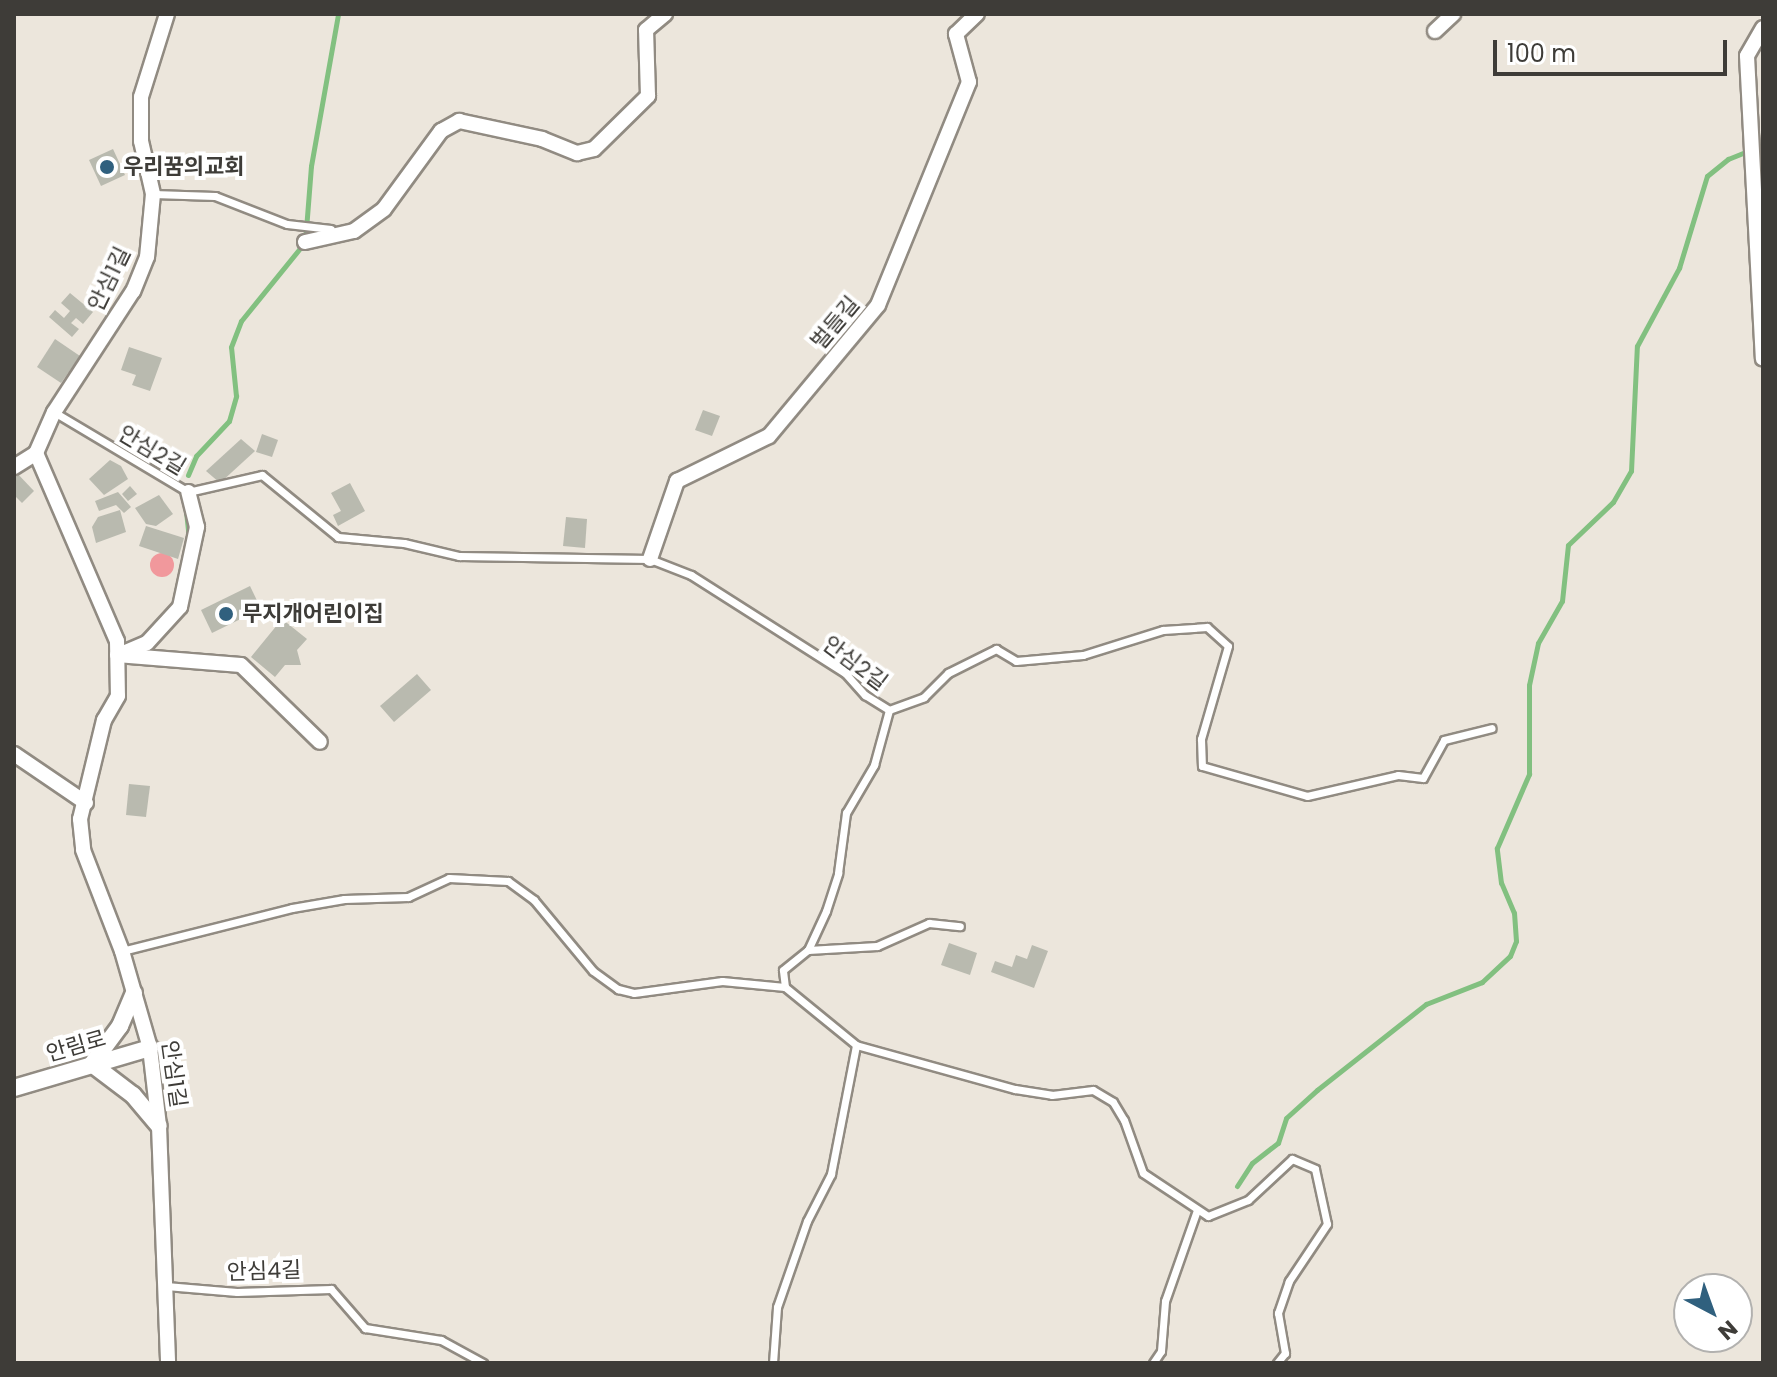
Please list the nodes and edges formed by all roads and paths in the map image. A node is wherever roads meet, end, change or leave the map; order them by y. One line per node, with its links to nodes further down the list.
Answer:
1 (167, 14): 7 (street, 안심1길)
2 (665, 14): 9 (street)
3 (977, 14): 15 (street, 벌들길)
4 (1453, 14): 6 (street)
5 (1763, 28): 10 (street)
6 (1435, 31)
7 (153, 194): 8 (lane); 11 (street, 안심1길)
8 (331, 229)
9 (305, 242)
10 (1763, 359)
11 (54, 412): 12 (street, 안심1길); 14 (lane, 안심2길)
12 (36, 453): 13 (street); 16 (street, 안심1길)
13 (14, 467)
14 (188, 492): 15 (lane, 안심2길); 16 (street)
15 (650, 559): 17 (lane, 안심2길)
16 (117, 655): 19 (street); 21 (street, 안심1길)
17 (889, 710): 18 (lane, 안심2길); 23 (lane)
18 (1492, 728)
19 (320, 742)
20 (14, 754): 21 (street)
21 (86, 803): 24 (street, 안심1길)
22 (960, 926): 23 (lane)
23 (808, 950): 25 (lane)
24 (122, 951): 25 (lane); 26 (street, 안심1길)
25 (785, 987): 27 (lane)
26 (134, 993): 28 (street, 안심1길); 29 (street)
27 (856, 1045): 32 (lane); 36 (lane)
28 (150, 1048): 29 (street, 안림로); 31 (street, 안심1길)
29 (92, 1064): 30 (street, 안림로); 31 (street)
30 (14, 1088)
31 (159, 1126): 33 (street, 안심1길)
32 (1197, 1210): 37 (lane); 38 (lane)
33 (164, 1286): 34 (street, 안심1길); 35 (lane, 안심4길)
34 (168, 1363)
35 (483, 1363)
36 (773, 1363)
37 (1153, 1363)
38 (1277, 1363)

